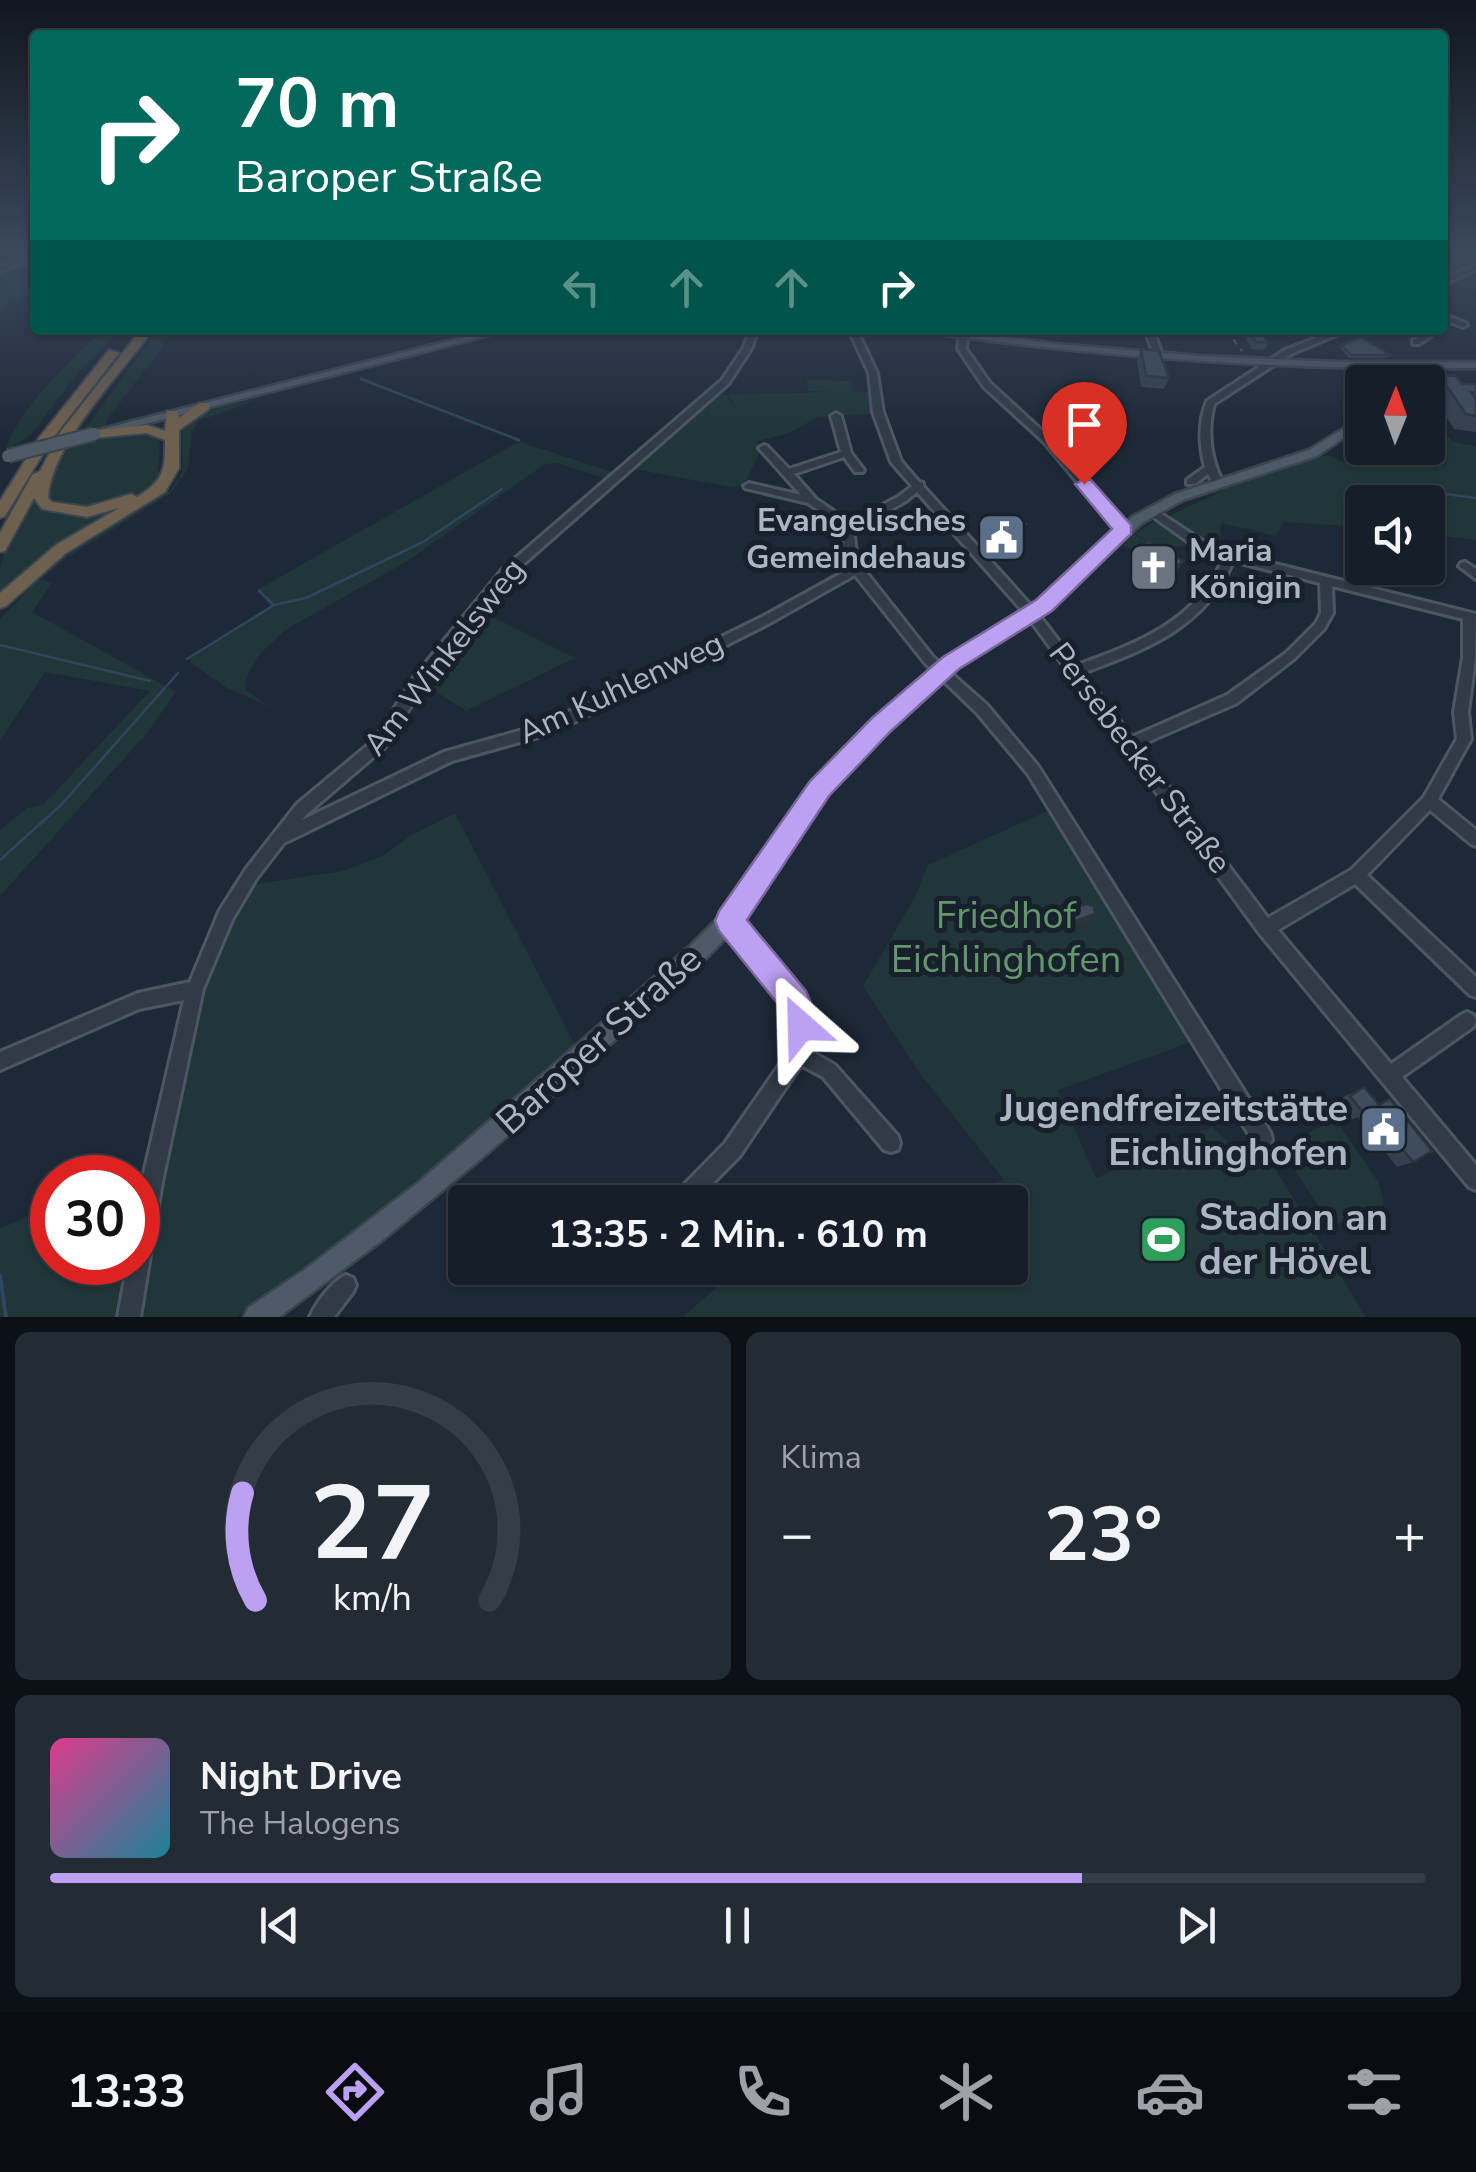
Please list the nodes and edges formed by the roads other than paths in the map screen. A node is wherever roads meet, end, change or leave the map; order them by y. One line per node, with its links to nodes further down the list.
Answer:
1 (1448, 318): 2 (street)
2 (1463, 325)
3 (129, 335): 28 (highway)
4 (143, 335): 26 (highway)
5 (477, 335): 13 (main road)
6 (484, 335): 13 (main road)
7 (752, 335): 60 (street, Am Winkelsweg)
8 (855, 335): 37 (street, Persebecker Straße)
9 (963, 335): 16 (main road); 44 (street)
10 (1151, 335): 16 (street)
11 (1331, 335): 15 (street)
12 (1428, 335): 14 (street)
13 (456, 342): 22 (main road)
14 (1416, 342)
15 (1288, 352): 17 (street); 18 (street)
16 (1160, 357): 17 (main road)
17 (1272, 363): 18 (main road); 32 (street)
18 (1304, 364): 21 (main road)
19 (1476, 364): 20 (main road)
20 (1439, 365)
21 (1345, 366)
22 (204, 406): 24 (highway)
23 (836, 416): 30 (street)
24 (167, 424): 26 (highway); 27 (highway); 51 (highway)
25 (1345, 431): 36 (main road, Baroper Straße)
26 (66, 434): 45 (highway)
27 (94, 434): 31 (main road, bridge)
28 (46, 438): 39 (highway); 42 (highway)
29 (764, 448): 34 (street)
30 (846, 453): 33 (street); 34 (street)
31 (4, 457)
32 (1209, 469): 35 (street); 36 (street)
33 (859, 470)
34 (788, 473): 40 (street)
35 (1191, 482)
36 (1218, 483): 41 (main road, Baroper Straße)
37 (919, 485): 43 (street); 52 (street, Persebecker Straße)
38 (749, 486): 40 (street)
39 (0, 494)
40 (812, 501): 43 (street)
41 (1152, 512): 44 (main road, Baroper Straße); 46 (street)
42 (0, 514)
43 (850, 526): 48 (street)
44 (1124, 530): 52 (main road, Baroper Straße)
45 (0, 547)
46 (1229, 556): 50 (street); 55 (street)
47 (1465, 566): 49 (street)
48 (857, 569): 54 (street); 60 (street, Am Kuhlenweg)
49 (1476, 575)
50 (1326, 579): 53 (street); 57 (street)
51 (0, 602)
52 (1032, 614): 54 (main road, Baroper Straße); 55 (street, Persebecker Straße)
53 (1473, 617): 56 (street)
54 (941, 670): 62 (main road, Baroper Straße); 70 (street)
55 (1076, 670): 57 (street, Persebecker Straße)
56 (1469, 727): 58 (street)
57 (1132, 743): 63 (street, Persebecker Straße)
58 (1428, 800): 59 (street); 61 (street)
59 (1476, 839)
60 (272, 843): 64 (street, Am Winkelsweg)
61 (1356, 875): 63 (street); 65 (street)
62 (730, 921): 67 (street); 76 (main road, Baroper Straße)
63 (1266, 928): 69 (street, Persebecker Straße)
64 (196, 989): 68 (street); 75 (street, Am Winkelsweg)
65 (1476, 989)
66 (1467, 1020): 69 (street)
67 (798, 1054): 71 (street); 73 (street)
68 (0, 1061)
69 (1389, 1076): 72 (street, Persebecker Straße)
70 (1263, 1140)
71 (891, 1144)
72 (1476, 1180)
73 (698, 1185)
74 (346, 1285): 77 (street)
75 (129, 1317)
76 (257, 1317)
77 (321, 1317)

